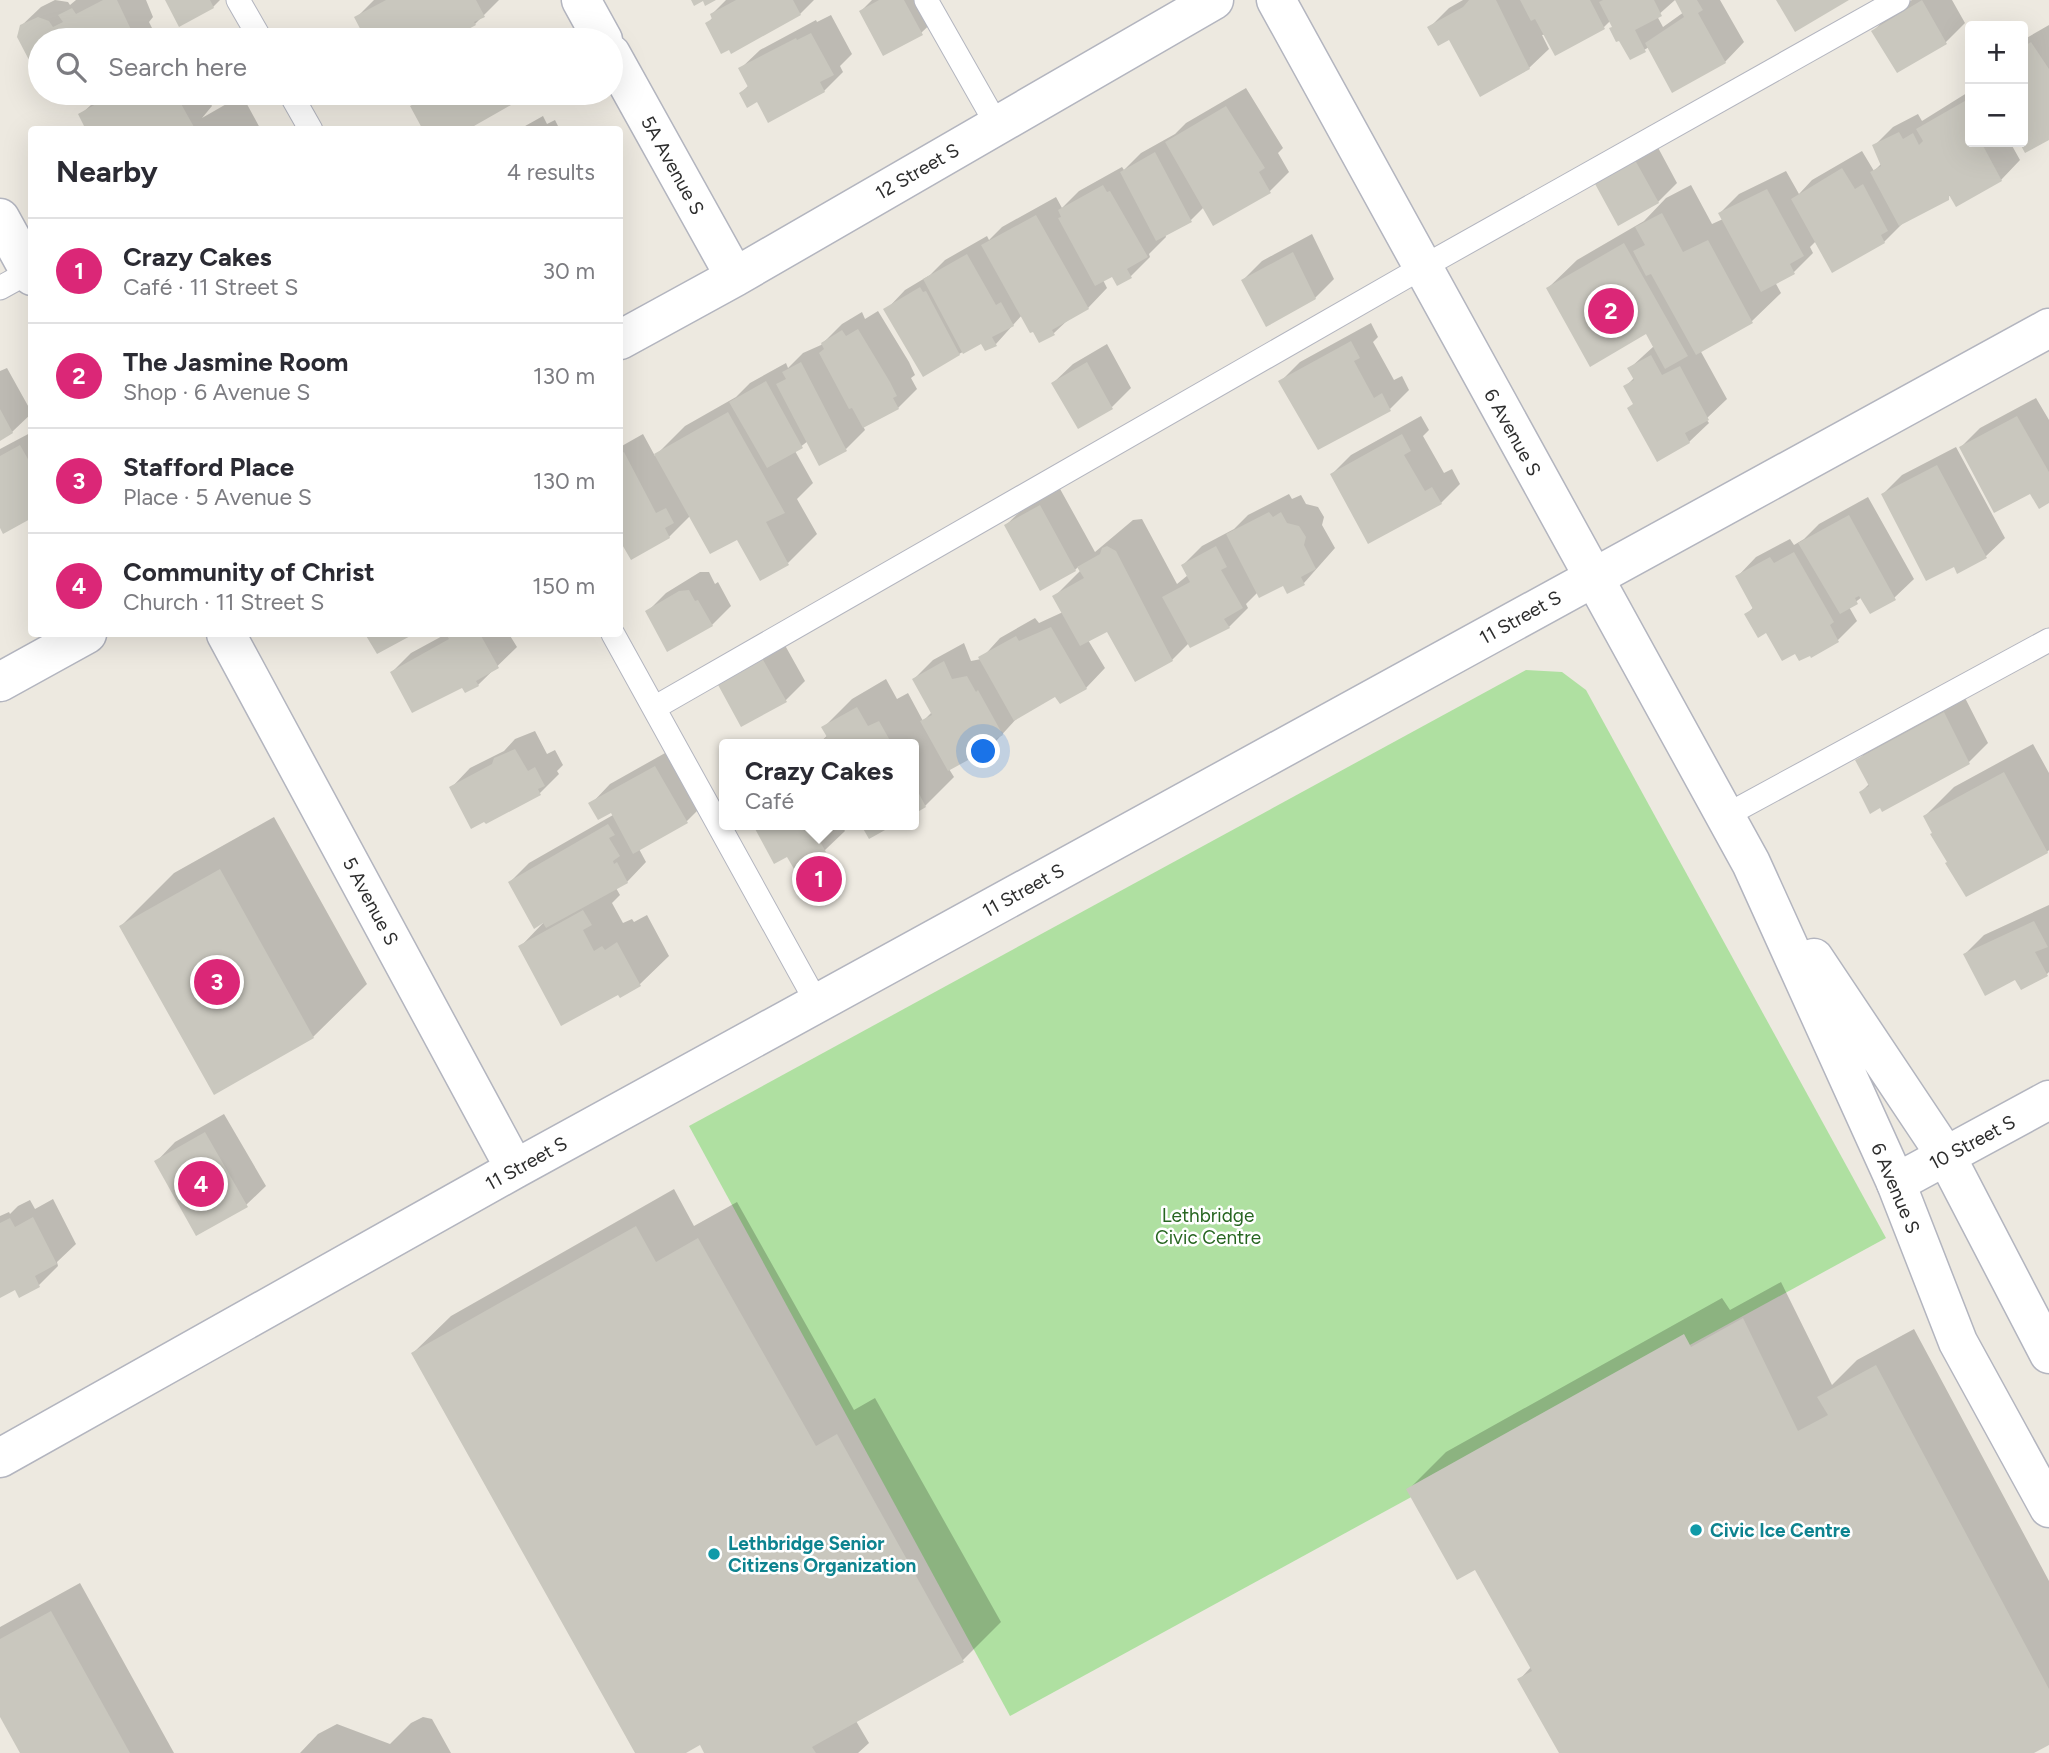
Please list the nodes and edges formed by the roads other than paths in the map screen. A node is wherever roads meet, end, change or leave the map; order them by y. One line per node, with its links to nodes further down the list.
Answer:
1 (238, 0): 7 (lane)
2 (581, 0): 8 (street)
3 (926, 0): 11 (lane)
4 (1213, 0): 11 (street, 12 Street S)
5 (1276, 0): 14 (street, 6 Avenue S)
6 (1898, 0): 14 (lane)
7 (254, 28)
8 (596, 28)
9 (623, 75): 15 (street, 5A Avenue S)
10 (297, 105): 12 (lane)
11 (997, 125): 15 (street, 12 Street S)
12 (309, 126)
13 (0, 218): 16 (street)
14 (1423, 267): 19 (street, 6 Avenue S); 25 (lane)
15 (735, 276): 18 (street, 12 Street S)
16 (20, 278)
17 (2049, 328): 19 (street, 11 Street S)
18 (623, 338)
19 (1592, 577): 26 (street, 6 Avenue S); 30 (street, 11 Street S)
20 (82, 637): 24 (street)
21 (228, 637): 33 (street, 5 Avenue S)
22 (615, 637): 25 (lane)
23 (2049, 640): 26 (lane)
24 (0, 682)
25 (654, 708): 27 (lane)
26 (1725, 816): 29 (street, 6 Avenue S)
27 (719, 826)
28 (721, 830): 30 (lane)
29 (1751, 863): 32 (street, 6 Avenue S); 34 (street, 6 Avenue S)
30 (817, 1003): 33 (street, 11 Street S)
31 (2049, 1100): 32 (street, 10 Street S)
32 (1946, 1156): 34 (street, 10 Street S); 35 (street, 6 Avenue S)
33 (515, 1169): 36 (street, 11 Street S)
34 (1896, 1183): 37 (street, 6 Avenue S)
35 (2049, 1354)
36 (0, 1458)
37 (2049, 1508)

